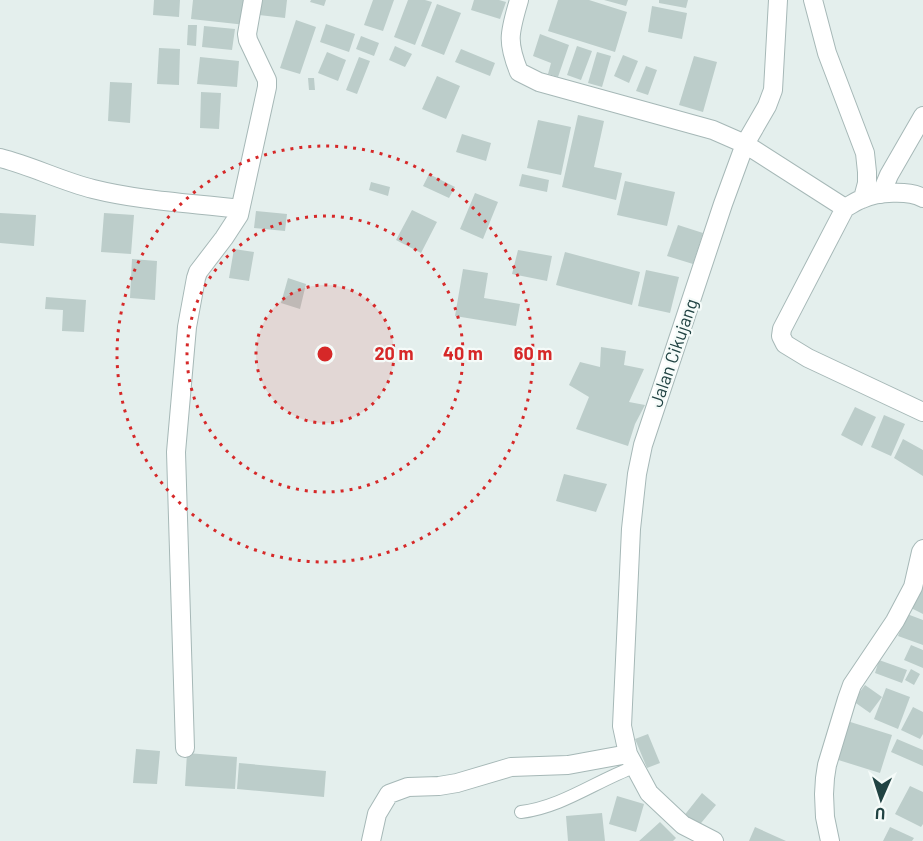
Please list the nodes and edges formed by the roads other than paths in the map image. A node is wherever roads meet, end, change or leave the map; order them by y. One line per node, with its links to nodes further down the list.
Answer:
1 (253, 0): 11 (street)
2 (519, 0): 6 (street)
3 (778, 0): 6 (street, Jalan Cikujang)
4 (813, 0): 8 (street)
5 (923, 116): 8 (street)
6 (745, 144): 10 (street); 15 (street, Jalan Cikujang)
7 (0, 158): 11 (street)
8 (872, 196): 9 (street); 10 (street)
9 (923, 198)
10 (845, 208): 12 (street)
11 (240, 209): 14 (street)
12 (923, 412)
13 (923, 549): 20 (street)
14 (185, 748)
15 (629, 755): 16 (lane); 17 (street, Jalan Cikujang); 18 (street)
16 (521, 812)
17 (680, 833): 19 (street, Jalan Cikujang)
18 (371, 841)
19 (714, 841)
20 (830, 841)

